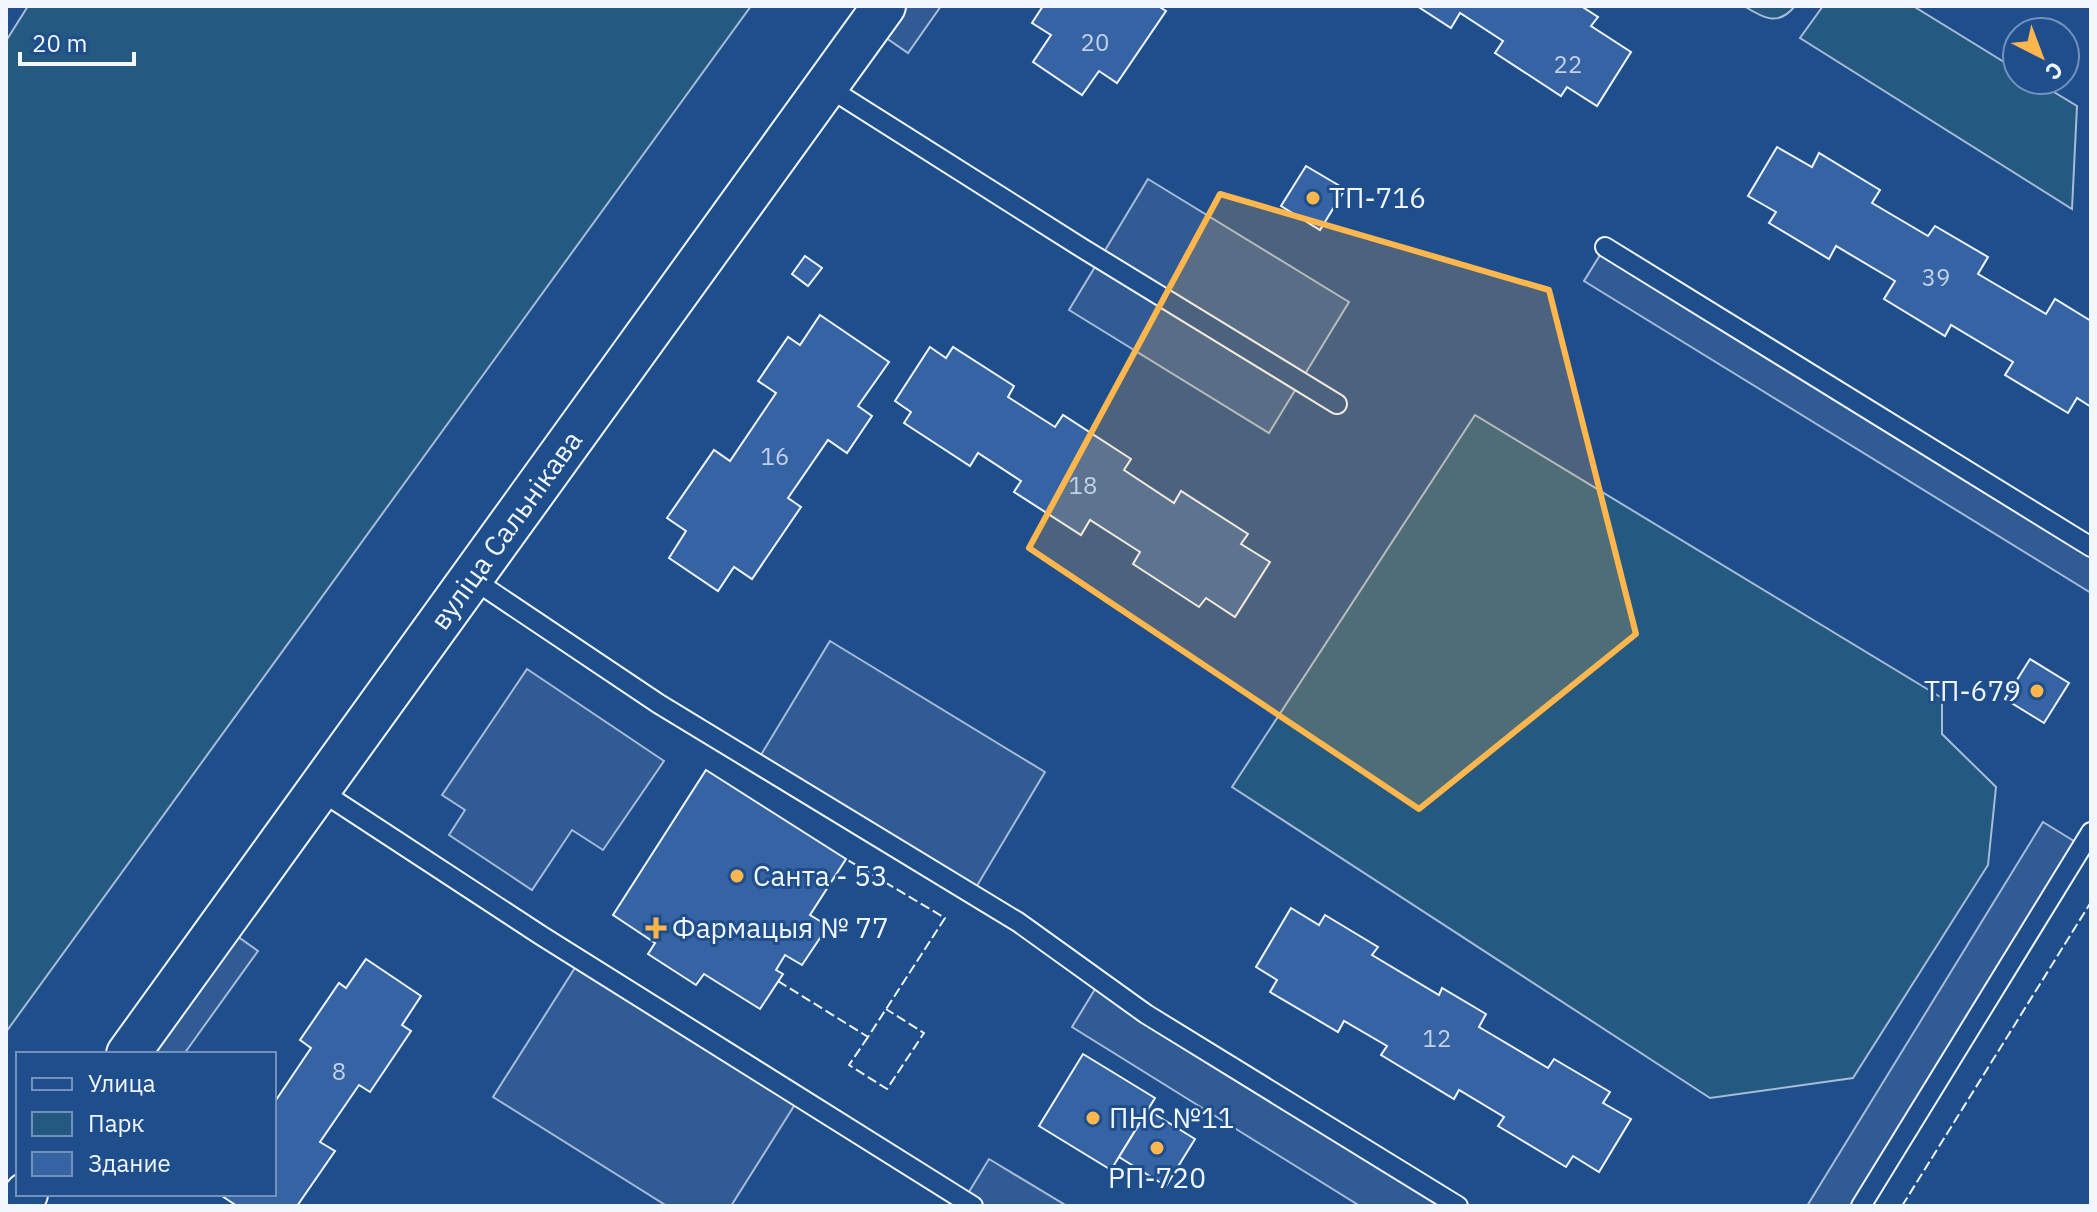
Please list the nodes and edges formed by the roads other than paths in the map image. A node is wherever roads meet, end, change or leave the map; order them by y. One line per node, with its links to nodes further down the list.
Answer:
1 (884, 6): 2 (street, вуліца Сальнікава)
2 (826, 86): 4 (lane); 6 (street, вуліца Сальнікава)
3 (1605, 247): 5 (lane)
4 (1337, 404)
5 (2091, 547)
6 (471, 578): 7 (street, вуліца Сальнікава); 11 (lane)
7 (319, 790): 9 (street, вуліца Сальнікава); 10 (lane)
8 (2091, 832): 12 (lane)
9 (129, 1052)
10 (973, 1206)
11 (1458, 1206)
12 (1861, 1206)

